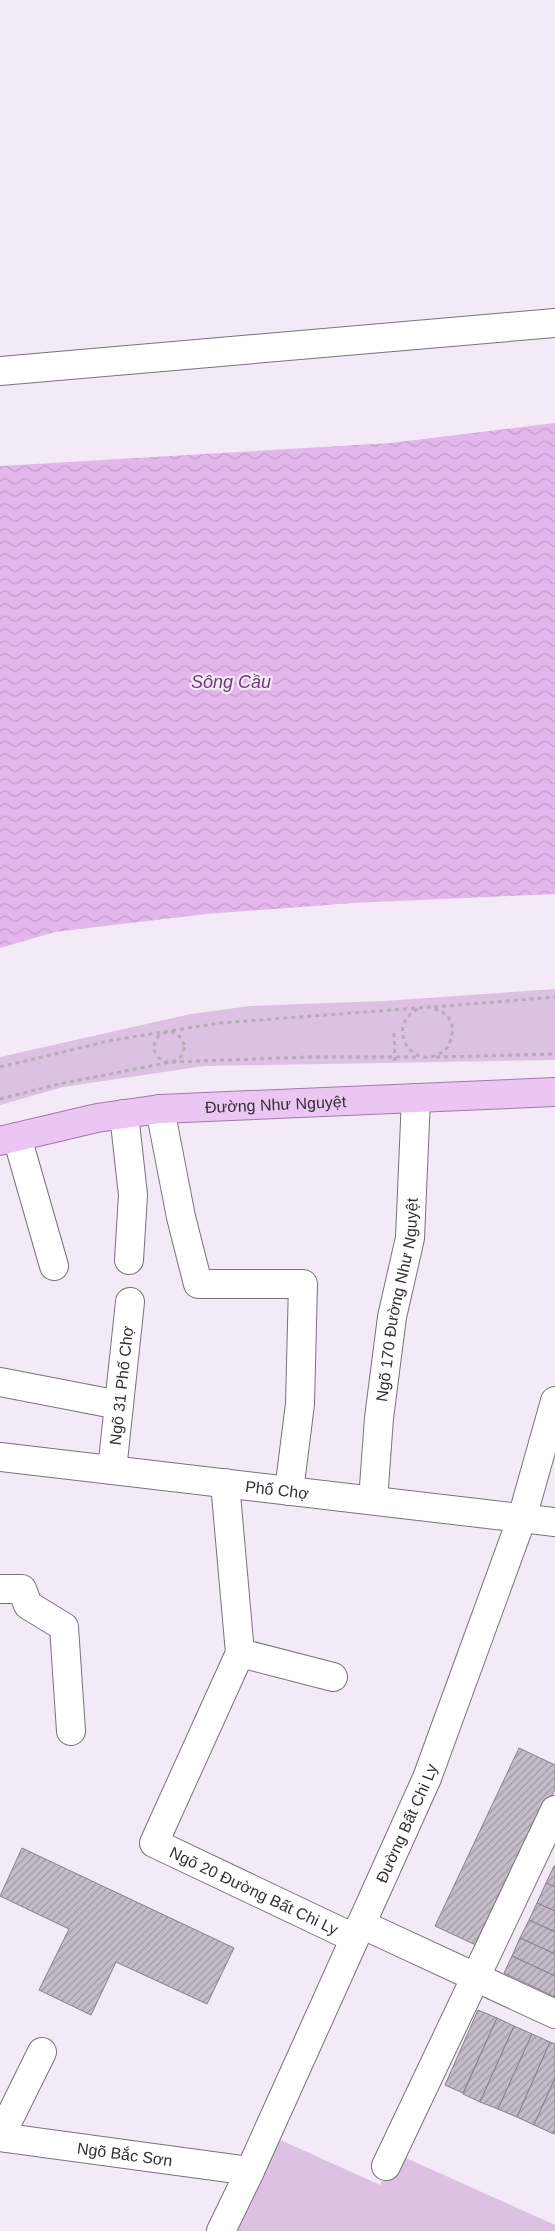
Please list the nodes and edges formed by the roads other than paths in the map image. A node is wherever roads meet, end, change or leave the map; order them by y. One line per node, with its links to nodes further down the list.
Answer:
1 (555, 323): 2 (street)
2 (0, 371)
3 (555, 1092): 4 (main road, Đường Như Nguyệt)
4 (416, 1098): 5 (main road, Đường Như Nguyệt); 18 (street, Ngõ 170 Đường Như Nguyệt)
5 (160, 1109): 6 (main road, Đường Như Nguyệt); 17 (street)
6 (124, 1114): 7 (main road, Đường Như Nguyệt); 8 (street)
7 (9, 1139): 9 (street)
8 (129, 1260)
9 (54, 1266)
10 (130, 1302): 13 (street, Ngõ 31 Phố Chợ)
11 (0, 1382): 13 (street)
12 (555, 1401): 19 (street, Đường Bất Chi Ly)
13 (119, 1405): 15 (street, Ngõ 31 Phố Chợ)
14 (0, 1457): 15 (street, Phố Chợ)
15 (112, 1470): 16 (street, Phố Chợ)
16 (225, 1483): 17 (street, Phố Chợ); 22 (street)
17 (289, 1491): 18 (street, Phố Chợ)
18 (373, 1500): 19 (street, Phố Chợ)
19 (522, 1518): 20 (street, Phố Chợ); 26 (street, Đường Bất Chi Ly)
20 (555, 1522)
21 (0, 1589): 24 (street)
22 (240, 1652): 23 (street); 26 (street, Ngõ 20 Đường Bất Chi Ly)
23 (332, 1677)
24 (71, 1732)
25 (555, 1810): 27 (street)
26 (358, 1931): 27 (street, Ngõ 20 Đường Bất Chi Ly); 32 (street, Đường Bất Chi Ly)
27 (474, 1978): 28 (street, Ngõ 20 Đường Bất Chi Ly); 31 (street)
28 (555, 2014)
29 (42, 2052): 30 (street)
30 (0, 2137): 32 (street, Ngõ Bắc Sơn)
31 (386, 2166)
32 (250, 2171): 33 (street, Đường Bất Chi Ly)
33 (221, 2231)

